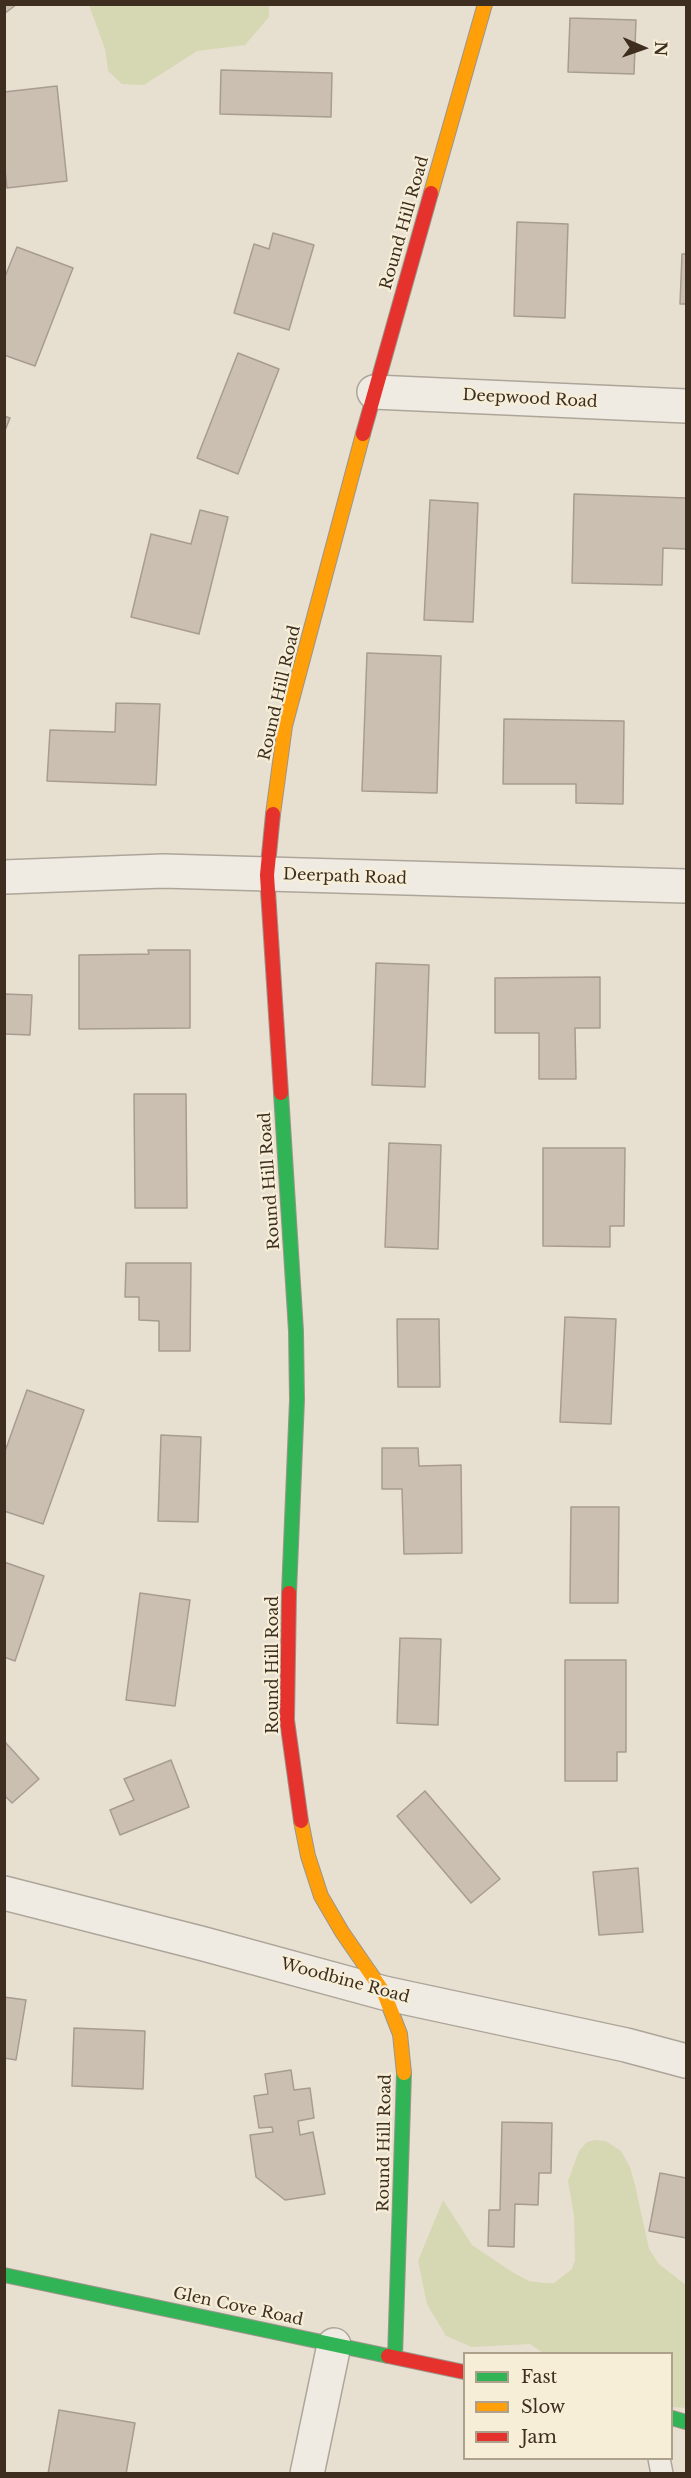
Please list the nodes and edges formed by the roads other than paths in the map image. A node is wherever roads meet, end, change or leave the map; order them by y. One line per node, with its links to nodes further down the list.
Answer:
1 (485, 4): 2 (street, Round Hill Road)
2 (374, 392): 3 (street, Deepwood Road); 4 (street, Round Hill Road)
3 (687, 406)
4 (267, 875): 5 (street, Deerpath Road); 6 (street, Deerpath Road); 8 (street, Round Hill Road)
5 (4, 877)
6 (687, 886)
7 (4, 1893): 8 (street, Woodbine Road)
8 (384, 1993): 9 (street, Woodbine Road); 12 (street, Round Hill Road)
9 (687, 2061)
10 (4, 2275): 11 (street, Glen Cove Road)
11 (334, 2345): 12 (street, Glen Cove Road); 14 (street)
12 (395, 2357): 13 (street, Glen Cove Road)
13 (463, 2372)
14 (307, 2474)

